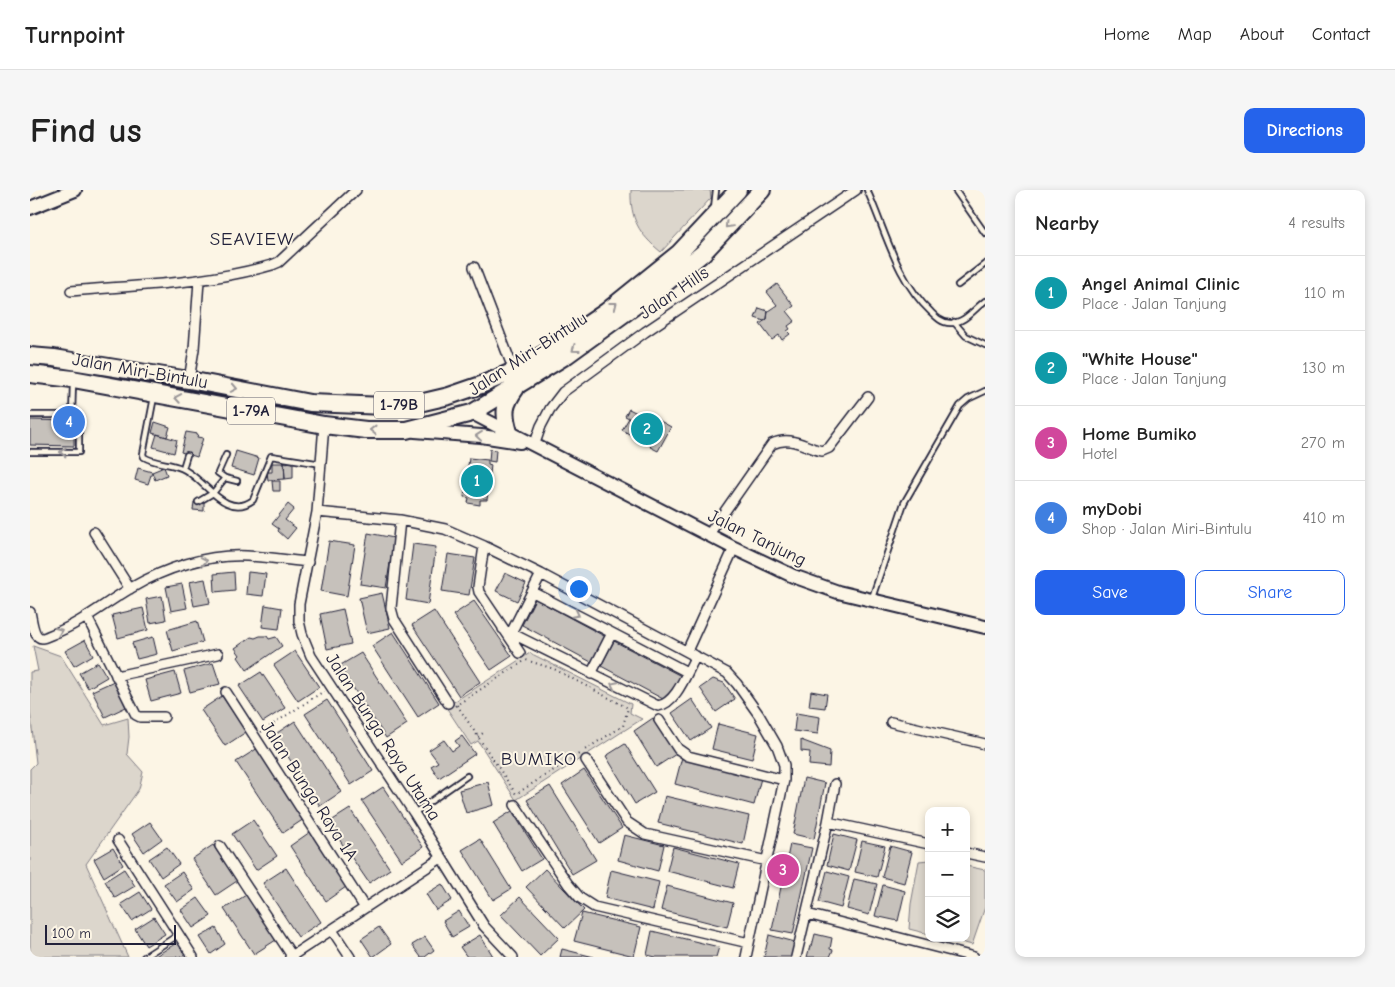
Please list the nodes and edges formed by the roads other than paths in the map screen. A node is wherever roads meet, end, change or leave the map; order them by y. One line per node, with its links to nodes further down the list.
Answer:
1 (356, 190): 14 (street)
2 (716, 190): 10 (lane)
3 (738, 190): 10 (highway, Jalan Miri-Bintulu / 1-79B)
4 (762, 190): 25 (highway, Jalan Miri-Bintulu / 1-79A, one-way to 25)
5 (856, 190): 36 (street, Jalan Hills)
6 (867, 190): 18 (lane)
7 (955, 190): 11 (lane)
8 (70, 191): 9 (street)
9 (30, 208)
10 (712, 217): 21 (highway, Jalan Miri-Bintulu / 1-79B, one-way to 10)
11 (985, 233)
12 (985, 264): 15 (lane)
13 (474, 267): 21 (street)
14 (199, 281): 16 (street); 24 (street)
15 (958, 285)
16 (70, 292)
17 (985, 301): 18 (lane)
18 (954, 322): 19 (lane)
19 (985, 345)
20 (30, 356): 24 (highway, Jalan Miri-Bintulu / 1-79B)
21 (514, 371): 29 (highway, Jalan Miri-Bintulu / 1-79B)
22 (30, 374): 23 (highway, Jalan Miri-Bintulu / 1-79A)
23 (73, 379): 27 (highway, Jalan Miri-Bintulu / 1-79A); 32 (lane)
24 (189, 380): 29 (highway, Jalan Miri-Bintulu / 1-79B, one-way to 29)
25 (516, 388): 30 (highway, Jalan Miri-Bintulu / 1-79A); 35 (highway)
26 (985, 391): 56 (lane)
27 (154, 394): 33 (highway, Jalan Miri-Bintulu / 1-79A, one-way to 27); 41 (lane)
28 (868, 397): 49 (street)
29 (416, 404): 30 (highway)
30 (472, 413): 34 (highway, Jalan Miri-Bintulu / 1-79A); 35 (street, Jalan Tanjung)
31 (30, 414): 32 (lane)
32 (72, 415): 37 (lane, one-way to 37)
33 (324, 425): 34 (highway, Jalan Miri-Bintulu / 1-79A, one-way to 33); 40 (street, Jalan Bunga Raya Utama)
34 (406, 430): 36 (street, Jalan Tanjung, one-way to 34)
35 (509, 432): 36 (street, Jalan Tanjung)
36 (530, 444): 49 (street, Jalan Tanjung)
37 (30, 452)
38 (187, 455): 41 (lane)
39 (226, 455): 42 (lane)
40 (322, 464): 44 (lane); 46 (street, Jalan Bunga Raya Utama)
41 (183, 468): 44 (lane)
42 (225, 478): 43 (lane); 44 (lane)
43 (237, 482)
44 (212, 493): 45 (lane)
45 (198, 502)
46 (317, 512): 47 (street); 52 (street, Jalan Bunga Raya Utama)
47 (400, 520): 50 (street); 70 (street)
48 (94, 532): 54 (street)
49 (709, 534): 51 (street, Jalan Tanjung)
50 (484, 546): 53 (street); 60 (street)
51 (734, 548): 56 (street, Jalan Tanjung); 62 (street)
52 (308, 562): 54 (street, one-way to 52); 80 (street, Jalan Bunga Raya Utama)
53 (541, 574): 55 (street); 62 (street)
54 (130, 589): 58 (street)
55 (533, 592): 60 (street); 61 (street, one-way to 61)
56 (872, 599): 59 (street, Jalan Tanjung)
57 (30, 612): 58 (street, one-way to 58)
58 (87, 617): 68 (street)
59 (985, 627)
60 (507, 631): 64 (street); 67 (street)
61 (612, 633): 66 (street); 67 (street)
62 (687, 651): 65 (street)
63 (218, 654): 68 (street)
64 (520, 654)
65 (696, 656): 66 (street); 77 (street)
66 (687, 672): 67 (street, one-way to 67)
67 (591, 674)
68 (116, 676): 71 (street)
69 (226, 692): 89 (street, Jalan Bunga Raya 1A)
70 (453, 704)
71 (164, 717)
72 (659, 720): 77 (street)
73 (892, 722): 74 (street)
74 (985, 744)
75 (586, 760): 88 (street)
76 (467, 776): 80 (lane)
77 (784, 780): 88 (street)
78 (835, 784): 81 (street)
79 (515, 805): 93 (street)
80 (414, 813): 87 (street, Jalan Bunga Raya Utama)
81 (828, 822): 83 (street); 90 (street)
82 (118, 840): 92 (street)
83 (925, 843)
84 (220, 846): 96 (street)
85 (970, 854): 86 (street)
86 (985, 857)
87 (441, 858): 89 (street); 98 (street, Jalan Bunga Raya Utama)
88 (767, 861): 93 (street)
89 (365, 908): 91 (street)
90 (807, 914): 100 (street); 101 (street)
91 (332, 930): 96 (street); 97 (street)
92 (178, 935): 94 (lane); 95 (street)
93 (749, 943): 99 (street)
94 (144, 957)
95 (193, 957)
96 (291, 957)
97 (350, 957)
98 (513, 957)
99 (746, 957)
100 (796, 957)
101 (974, 957)

